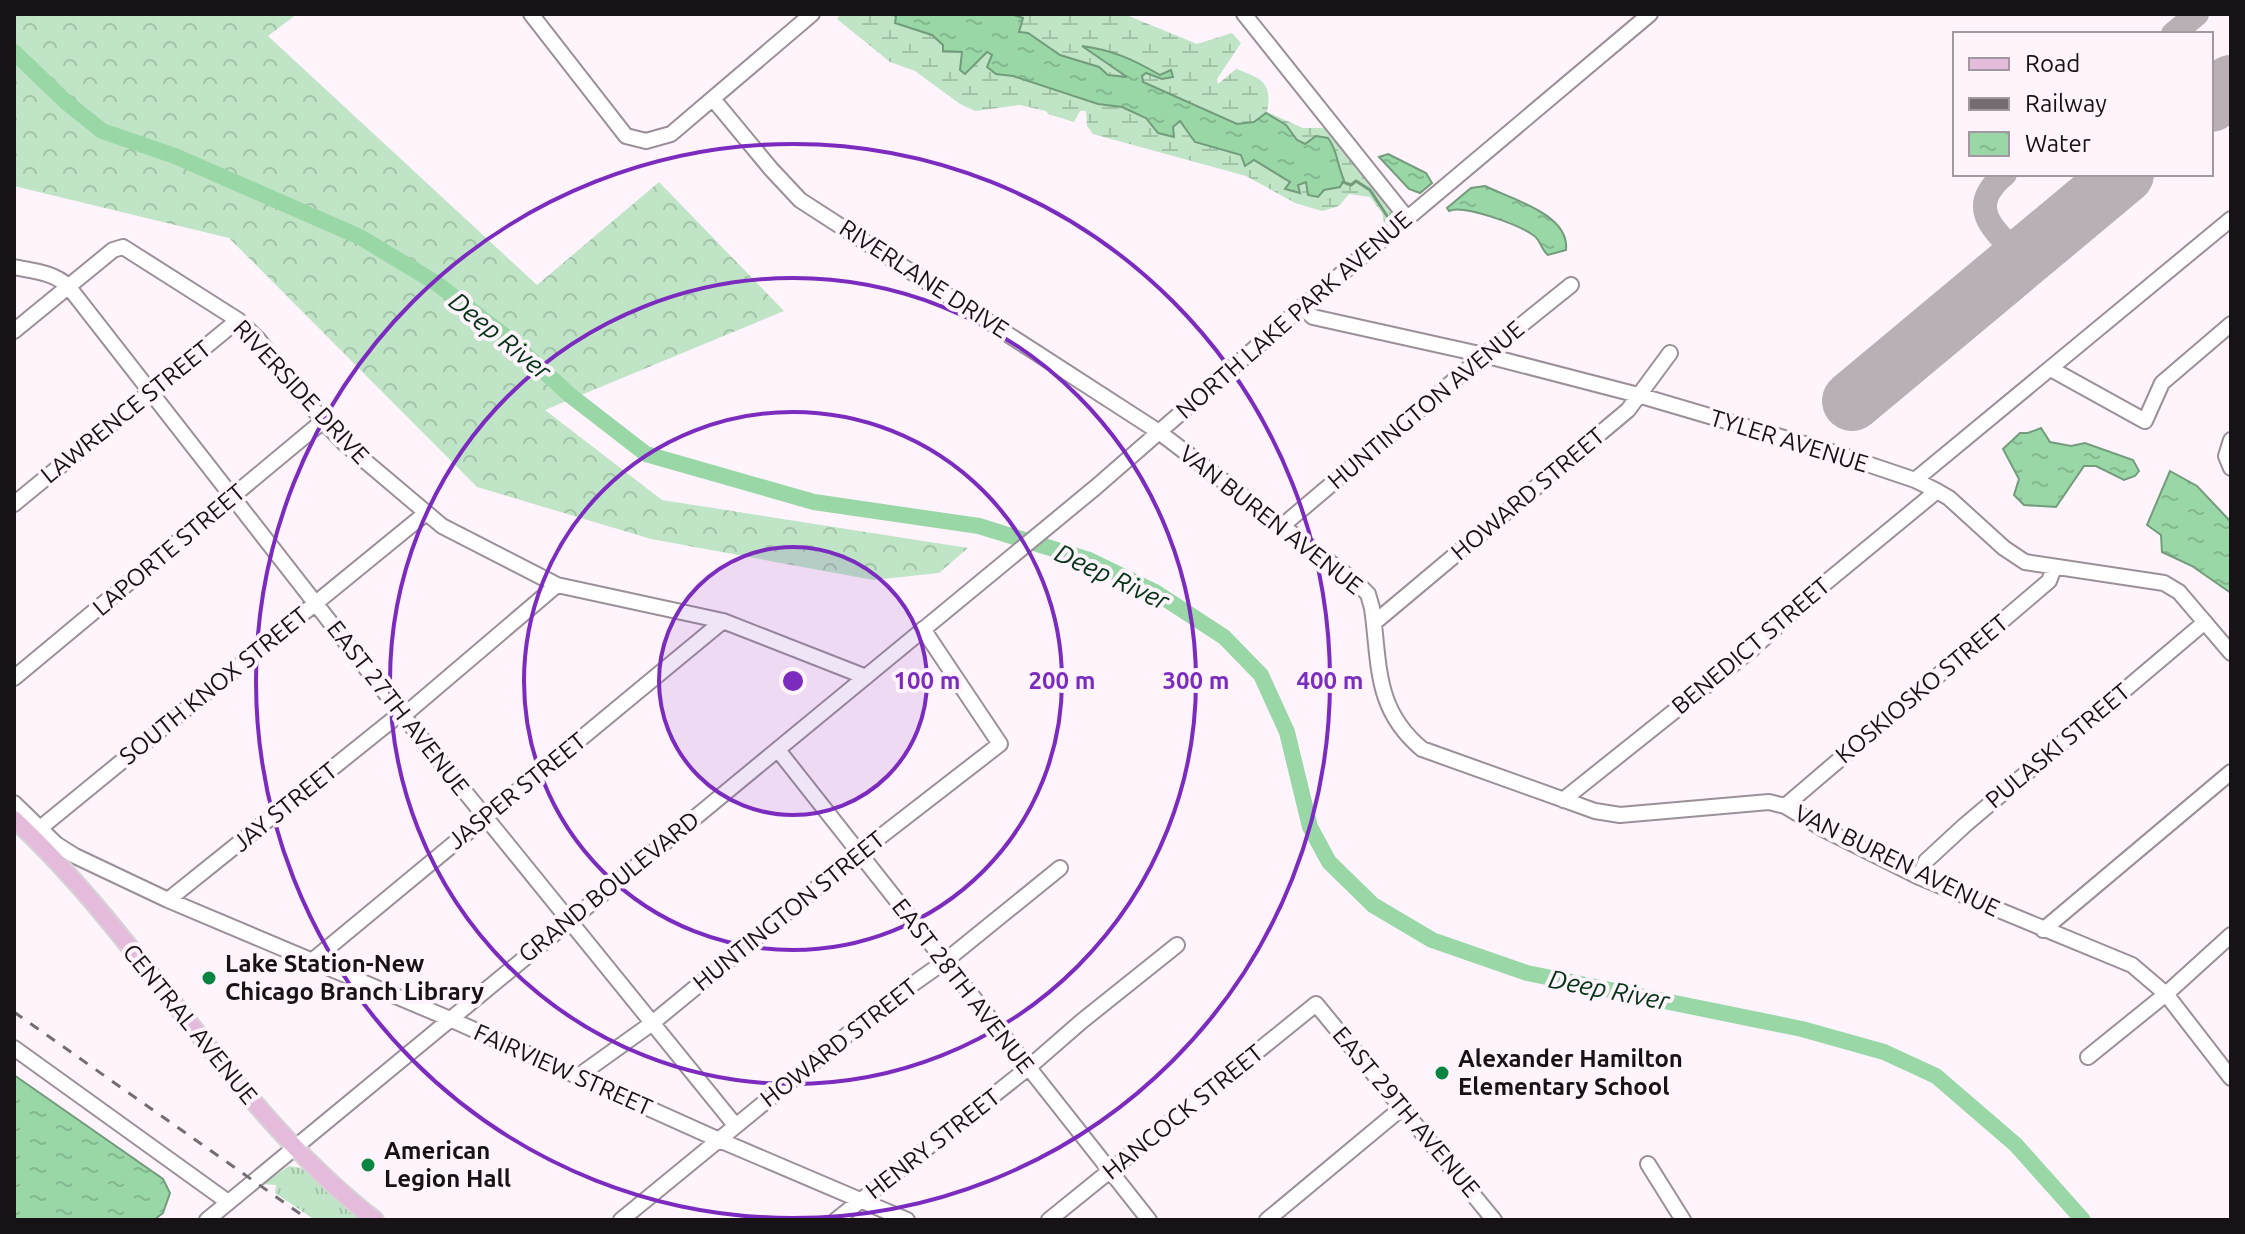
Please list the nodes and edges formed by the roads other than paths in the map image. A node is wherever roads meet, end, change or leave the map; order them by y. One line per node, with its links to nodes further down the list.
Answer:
1 (531, 14): 5 (street)
2 (812, 14): 5 (street)
3 (1244, 14): 6 (street)
4 (1650, 14): 6 (street, NORTH LAKE PARK AVENUE)
5 (713, 99): 21 (street, RIVERLANE DRIVE)
6 (1407, 218): 11 (street, NORTH LAKE PARK AVENUE)
7 (2231, 219): 17 (street)
8 (14, 267): 10 (street)
9 (1571, 285): 16 (street, HUNTINGTON AVENUE)
10 (68, 286): 12 (street, RIVERSIDE DRIVE); 14 (street); 18 (street, EAST 27TH AVENUE)
11 (1302, 307): 16 (street, TYLER AVENUE); 21 (street, NORTH LAKE PARK AVENUE)
12 (238, 320): 18 (street, LAWRENCE STREET); 20 (street, RIVERSIDE DRIVE)
13 (2231, 324): 17 (street)
14 (14, 331)
15 (1670, 353): 19 (street, HOWARD STREET)
16 (1484, 355): 19 (street, TYLER AVENUE); 29 (street, HUNTINGTON AVENUE)
17 (2051, 369): 24 (street)
18 (151, 392): 26 (street, EAST 27TH AVENUE); 27 (street, LAWRENCE STREET)
19 (1638, 395): 24 (street, TYLER AVENUE); 36 (street, HOWARD STREET)
20 (323, 421): 26 (street, LAPORTE STREET); 28 (street, RIVERSIDE DRIVE)
21 (1159, 432): 29 (street, VAN BUREN AVENUE); 33 (street, NORTH LAKE PARK AVENUE)
22 (2231, 440): 23 (street)
23 (2231, 468)
24 (1915, 480): 25 (street, TYLER AVENUE)
25 (1937, 491): 30 (street, TYLER AVENUE); 44 (street, BENEDICT STREET)
26 (233, 498): 32 (street, EAST 27TH AVENUE); 40 (street, LAPORTE STREET)
27 (14, 504)
28 (426, 513): 31 (street, RIVERSIDE DRIVE); 32 (street, SOUTH KNOX STREET)
29 (1282, 526): 36 (street, VAN BUREN AVENUE)
30 (2054, 568): 35 (street, TYLER AVENUE); 46 (street, KOSKIOSKO STREET)
31 (557, 585): 34 (street, RIVERSIDE DRIVE); 41 (street, JAY STREET)
32 (315, 603): 41 (street, EAST 27TH AVENUE); 49 (street, SOUTH KNOX STREET)
33 (939, 617): 37 (street, GRAND BOULEVARD)
34 (723, 621): 39 (street, RIVERSIDE DRIVE); 47 (street, JASPER STREET)
35 (2205, 622): 38 (street, TYLER AVENUE); 52 (street, PULASKI STREET)
36 (1374, 623): 44 (street, VAN BUREN AVENUE)
37 (923, 629): 39 (street, GRAND BOULEVARD); 50 (street, HUNTINGTON STREET)
38 (2231, 653)
39 (866, 677): 42 (street, GRAND BOULEVARD)
40 (14, 678)
41 (402, 714): 47 (street, EAST 27TH AVENUE); 53 (street, JAY STREET)
42 (778, 750): 50 (street, EAST 28TH AVENUE); 54 (street, GRAND BOULEVARD)
43 (2231, 772): 55 (street)
44 (1563, 800): 46 (street, VAN BUREN AVENUE)
45 (14, 803): 49 (street, FAIRVIEW STREET)
46 (1785, 806): 52 (street, VAN BUREN AVENUE)
47 (484, 817): 54 (street, EAST 27TH AVENUE); 58 (street, JASPER STREET)
48 (14, 819): 72 (main road, CENTRAL AVENUE)
49 (39, 829): 53 (street, FAIRVIEW STREET)
50 (858, 854): 59 (street, EAST 28TH AVENUE); 63 (street, HUNTINGTON STREET)
51 (1060, 868): 59 (street, HOWARD STREET)
52 (1919, 877): 55 (street, VAN BUREN AVENUE)
53 (168, 900): 58 (street, FAIRVIEW STREET)
54 (569, 922): 62 (street, GRAND BOULEVARD); 63 (street, EAST 27TH AVENUE)
55 (2043, 930): 60 (street, VAN BUREN AVENUE)
56 (2231, 935): 60 (street)
57 (1177, 945): 66 (street, HENRY STREET)
58 (312, 961): 62 (street, FAIRVIEW STREET)
59 (944, 962): 66 (street, EAST 28TH AVENUE); 70 (street, HOWARD STREET)
60 (2166, 994): 65 (street); 68 (street, VAN BUREN AVENUE)
61 (1316, 1004): 69 (street, EAST 29TH AVENUE); 74 (street, HANCOCK STREET)
62 (450, 1019): 67 (street, FAIRVIEW STREET); 72 (street, GRAND BOULEVARD)
63 (651, 1024): 67 (street, HUNTINGTON STREET); 70 (street, EAST 27TH AVENUE)
64 (14, 1048): 76 (street)
65 (2088, 1057)
66 (1028, 1068): 74 (street, EAST 28TH AVENUE); 75 (street, HENRY STREET)
67 (577, 1077): 71 (street, FAIRVIEW STREET)
68 (2231, 1078)
69 (1403, 1107): 77 (street, EAST 29TH AVENUE); 85 (street)
70 (735, 1125): 71 (street, HOWARD STREET)
71 (717, 1139): 75 (street, FAIRVIEW STREET); 80 (street, HOWARD STREET)
72 (295, 1150): 76 (street, GRAND BOULEVARD); 79 (main road, CENTRAL AVENUE)
73 (1648, 1164): 86 (street)
74 (1110, 1172): 83 (street, HANCOCK STREET); 84 (street, EAST 28TH AVENUE)
75 (861, 1200): 81 (street, HENRY STREET); 82 (street, FAIRVIEW STREET)
76 (228, 1202): 78 (street, GRAND BOULEVARD)
77 (1486, 1217)
78 (207, 1220)
79 (375, 1220)
80 (621, 1220)
81 (836, 1220)
82 (907, 1220)
83 (1049, 1220)
84 (1149, 1220)
85 (1267, 1220)
86 (1683, 1220)

